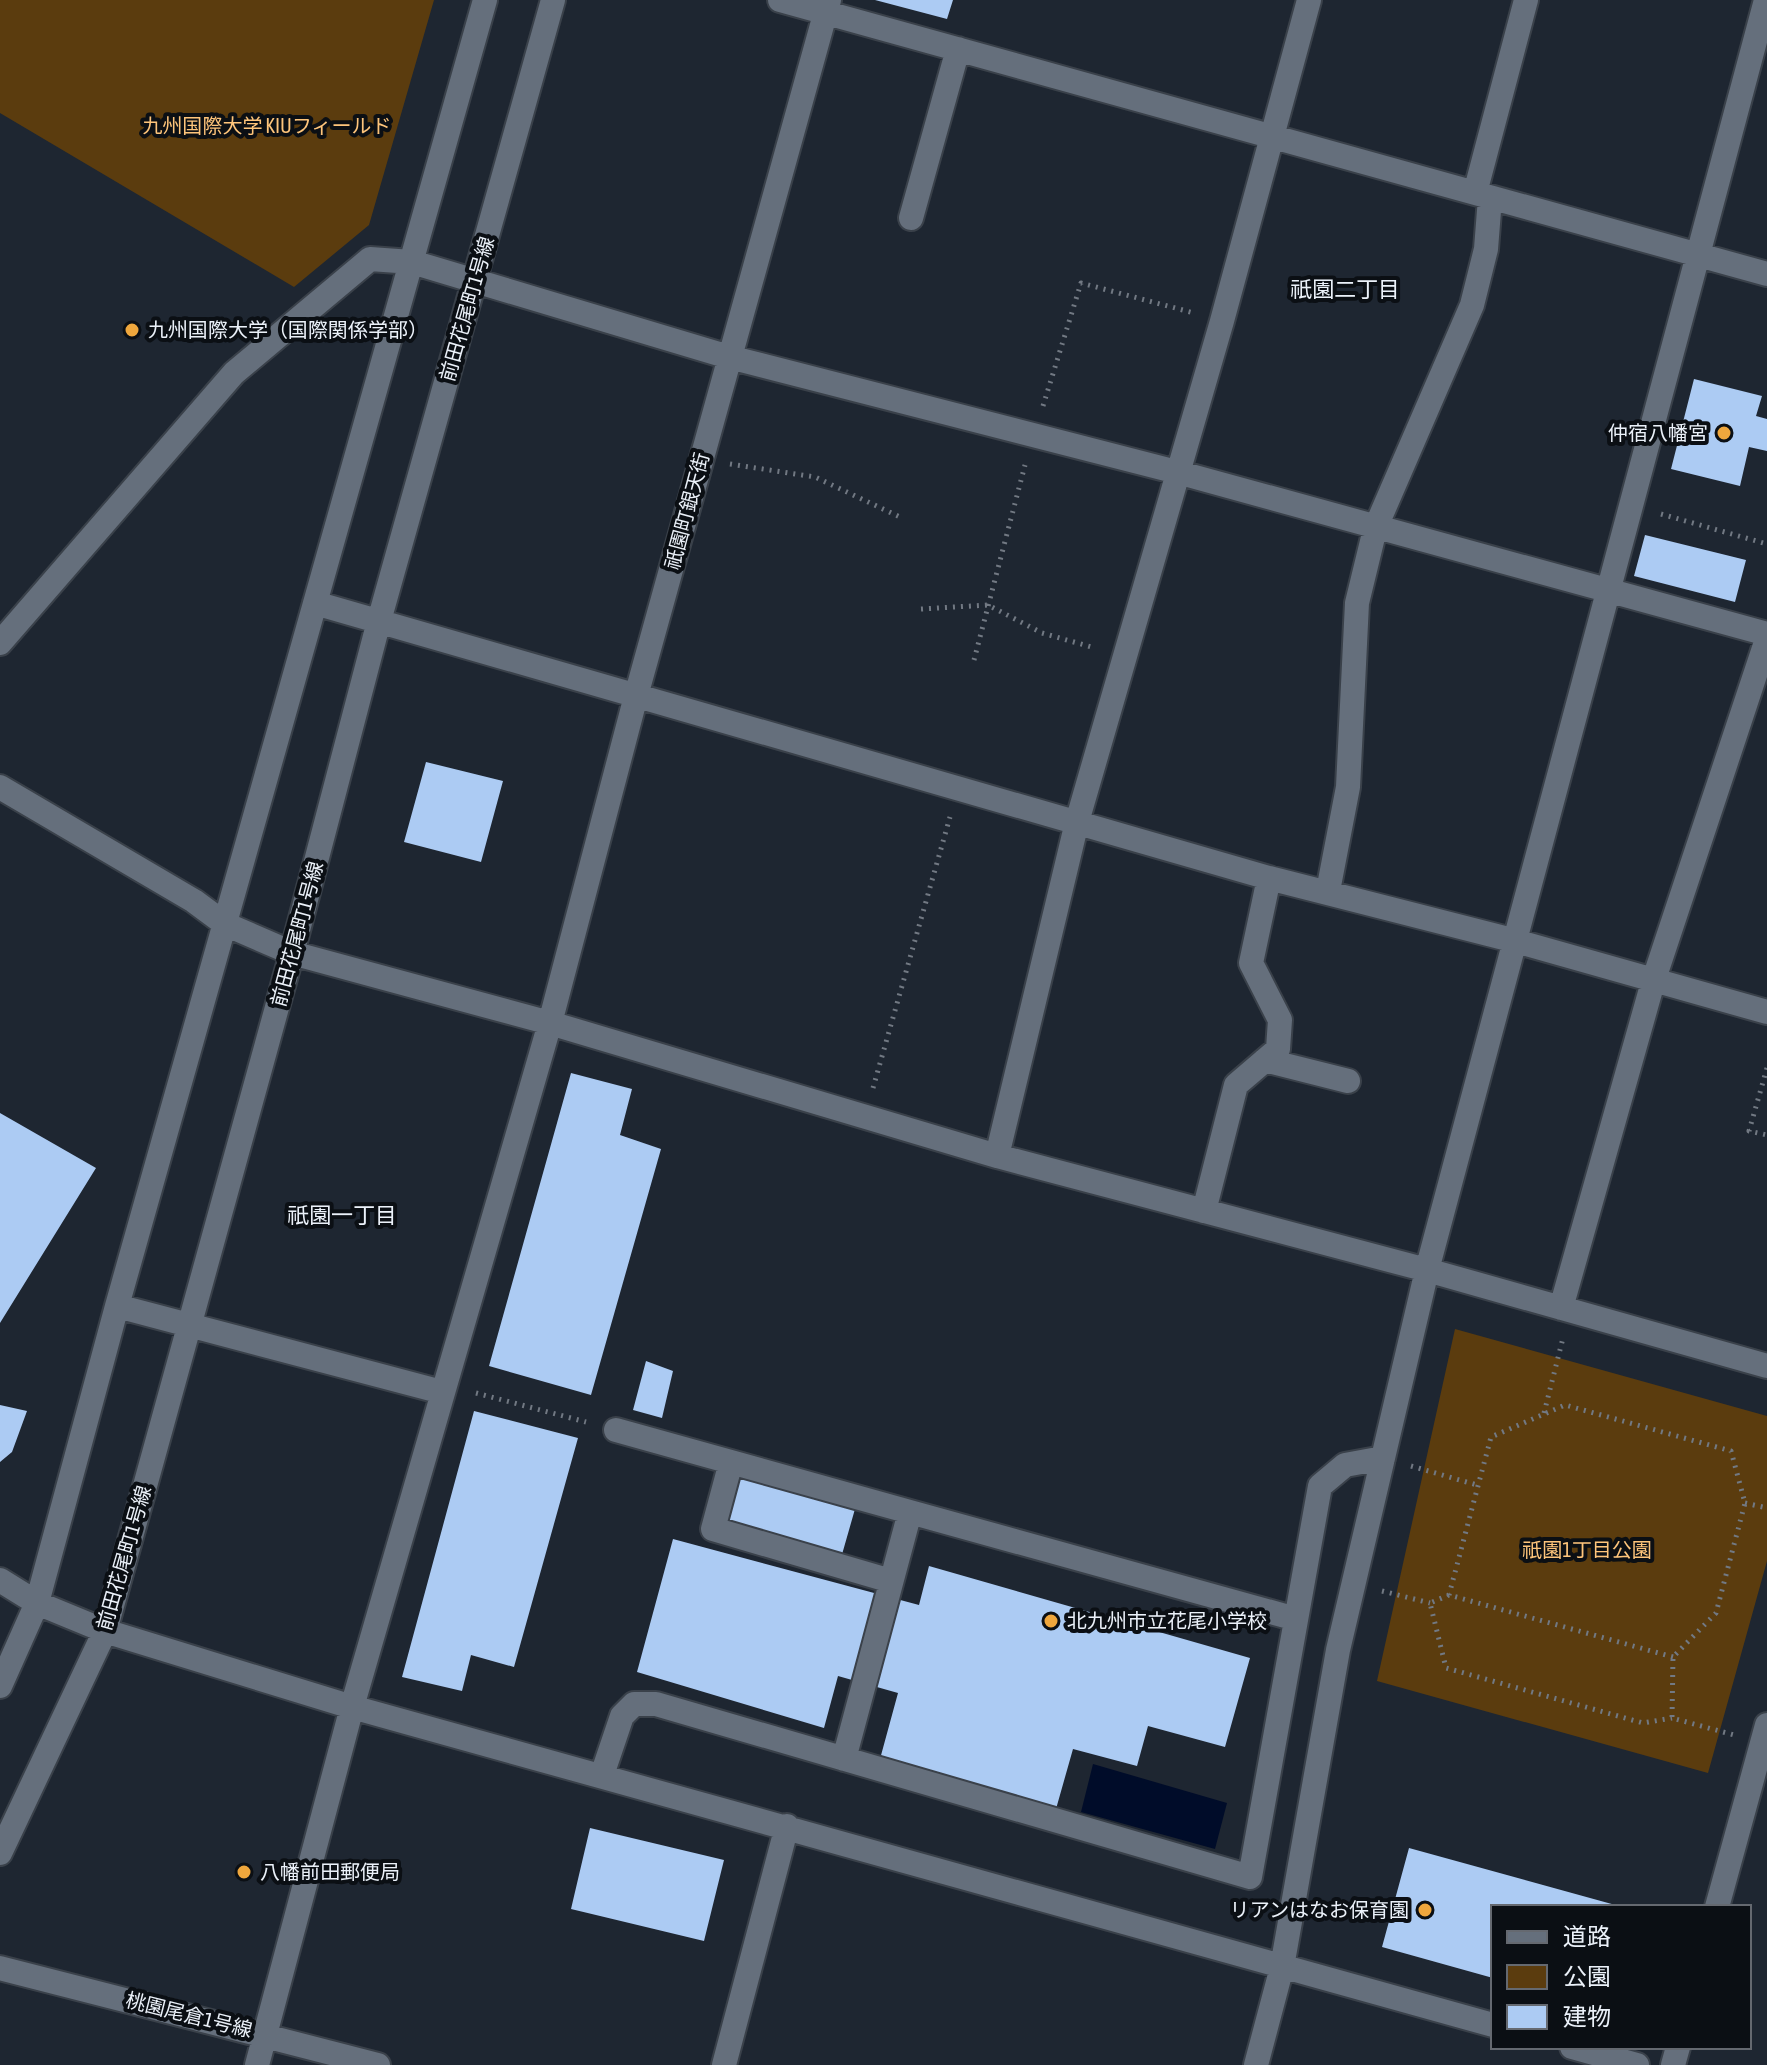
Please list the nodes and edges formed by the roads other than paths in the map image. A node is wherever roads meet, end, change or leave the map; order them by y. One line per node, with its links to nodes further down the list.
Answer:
1 (485, 0): 13 (street)
2 (553, 0): 15 (street, 前田花尾町1号線)
3 (780, 0): 7 (street)
4 (1309, 0): 9 (street)
5 (1526, 0): 10 (street)
6 (1766, 0): 12 (street)
7 (827, 6): 8 (street); 16 (street, 祇園町銀天街)
8 (958, 49): 9 (street); 11 (street)
9 (1270, 136): 10 (street); 17 (street)
10 (1483, 196): 12 (street); 18 (street)
11 (911, 218)
12 (1698, 255): 14 (street); 19 (street)
13 (412, 262): 15 (street); 20 (street); 23 (street)
14 (1767, 274)
15 (475, 280): 16 (street); 21 (street, 前田花尾町1号線)
16 (729, 357): 17 (street); 24 (street, 祇園町銀天街)
17 (1177, 472): 18 (street); 26 (street)
18 (1375, 529): 19 (street); 28 (street)
19 (1610, 591): 22 (street); 30 (street)
20 (315, 603): 21 (street); 29 (street)
21 (379, 621): 24 (street); 31 (street, 前田花尾町1号線)
22 (1767, 637): 32 (street)
23 (0, 643)
24 (636, 696): 26 (street); 34 (street, 祇園町銀天街)
25 (0, 787): 29 (street)
26 (1077, 822): 27 (street); 37 (street)
27 (1269, 878): 28 (street); 35 (street)
28 (1328, 891): 30 (street)
29 (225, 924): 31 (street); 40 (street)
30 (1512, 940): 32 (street); 39 (street)
31 (292, 953): 34 (street); 42 (street, 前田花尾町1号線)
32 (1653, 982): 33 (street); 41 (street)
33 (1767, 1012)
34 (550, 1023): 37 (street); 44 (street, 祇園町銀天街)
35 (1265, 1060): 36 (street); 38 (street)
36 (1348, 1081)
37 (997, 1156): 38 (street)
38 (1204, 1211): 39 (street)
39 (1427, 1270): 41 (street); 46 (street)
40 (117, 1306): 42 (street); 51 (street)
41 (1566, 1309): 43 (street)
42 (189, 1323): 44 (street); 53 (street, 前田花尾町1号線)
43 (1767, 1366)
44 (443, 1388): 55 (street, 祇園町銀天街)
45 (616, 1430): 47 (street)
46 (1383, 1458): 52 (street); 62 (street)
47 (731, 1462): 48 (street); 50 (street)
48 (910, 1512): 50 (street); 52 (street)
49 (0, 1580): 51 (street)
50 (891, 1581): 57 (street)
51 (37, 1603): 53 (street); 54 (street)
52 (1296, 1619): 57 (street)
53 (105, 1631): 55 (street); 60 (street, 前田花尾町1号線)
54 (0, 1686)
55 (352, 1707): 58 (street); 65 (street, 祇園町銀天街)
56 (1765, 1734): 61 (street)
57 (844, 1759): 58 (street)
58 (602, 1775): 59 (street)
59 (787, 1826): 62 (street); 69 (street)
60 (0, 1853)
61 (1718, 1905)
62 (1282, 1967): 64 (street); 70 (street)
63 (0, 1968): 65 (street, 桃園尾倉1号線)
64 (1491, 2024)
65 (265, 2034): 67 (street, 祇園町銀天街); 68 (street, 桃園尾倉1号線)
66 (1579, 2049): 71 (street)
67 (257, 2065)
68 (378, 2065)
69 (724, 2065)
70 (1256, 2065)
71 (1637, 2065)

